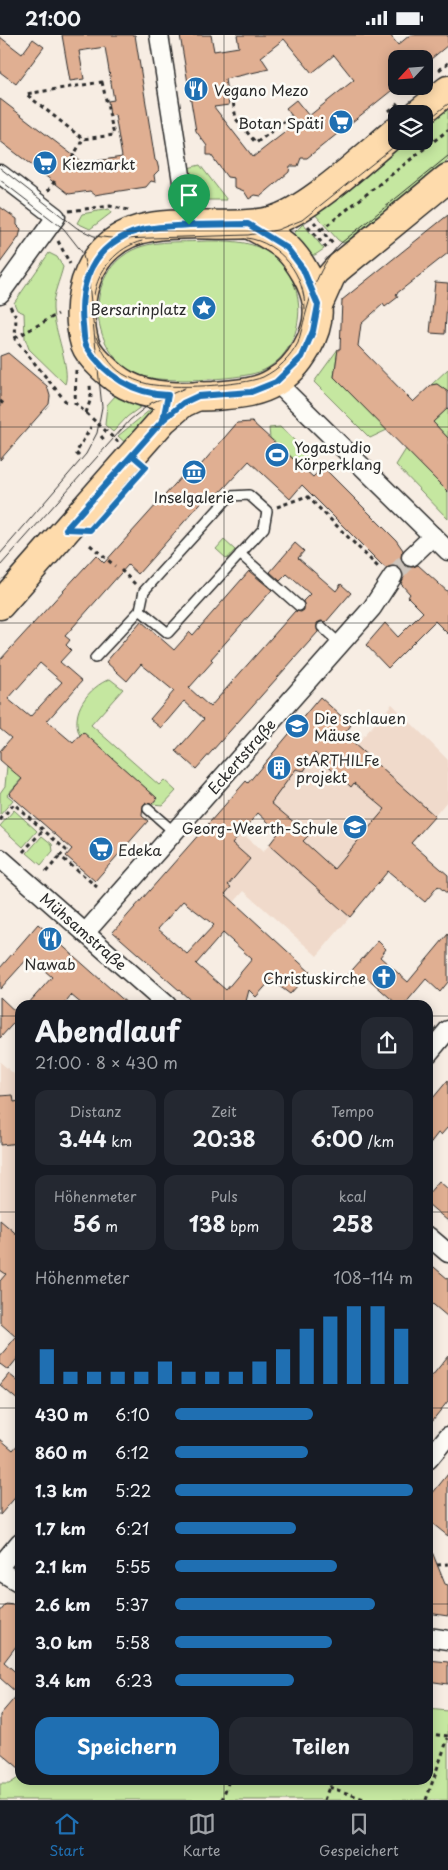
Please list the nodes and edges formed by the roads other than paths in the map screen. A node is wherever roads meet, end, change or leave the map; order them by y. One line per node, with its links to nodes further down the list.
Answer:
1 (159, 35): 8 (street)
2 (448, 90): 3 (main road)
3 (429, 105)
4 (388, 137): 7 (main road)
5 (0, 174): 9 (street)
6 (448, 178): 10 (main road)
7 (248, 224): 8 (main road); 10 (main road)
8 (189, 225): 12 (main road)
9 (2, 297)
10 (318, 305): 11 (main road)
11 (276, 382): 12 (main road); 13 (street)
12 (165, 407): 18 (main road)
13 (433, 536): 14 (street); 16 (street)
14 (448, 551)
15 (240, 554): 19 (lane); 20 (lane); 20 (lane)
16 (411, 557)
17 (393, 576): 22 (street, Eckertstraße)
18 (0, 605)
19 (298, 606)
20 (140, 609): 23 (lane)
21 (322, 627): 22 (lane)
22 (340, 644): 25 (street, Eckertstraße)
23 (95, 658)
24 (148, 809): 25 (lane)
25 (174, 831): 27 (street, Eckertstraße)
26 (0, 858): 27 (street, Mühsamstraße)
27 (85, 933): 28 (street, Mühsamstraße)
28 (161, 1000)
29 (448, 1029): 30 (street)
30 (433, 1048)
31 (433, 1240): 32 (street)
32 (448, 1253)
33 (448, 1436): 34 (street)
34 (433, 1454)
35 (15, 1548): 36 (street)
36 (0, 1566)
37 (0, 1571): 38 (street)
38 (15, 1580)
39 (433, 1638): 40 (street)
40 (448, 1640)

